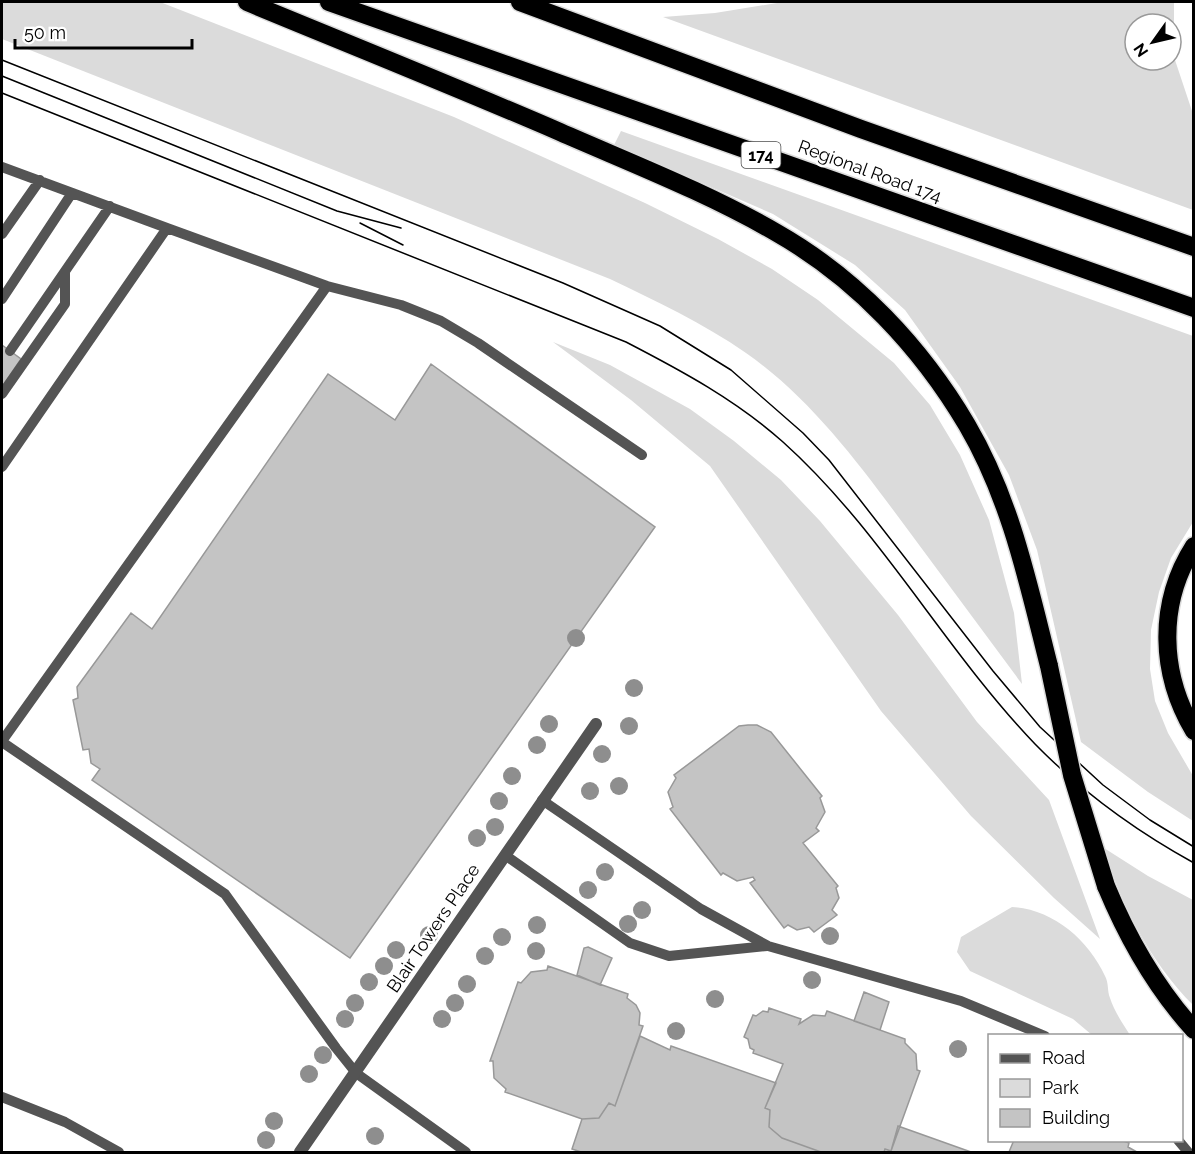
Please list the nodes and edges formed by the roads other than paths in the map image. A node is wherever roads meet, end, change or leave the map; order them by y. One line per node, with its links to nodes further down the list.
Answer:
1 (247, 2): 26 (highway, bridge)
2 (329, 2): 14 (highway, Regional Road 174 / 174)
3 (520, 2): 10 (highway, Regional Road 174)
4 (3, 170): 5 (lane)
5 (40, 180): 6 (lane); 9 (lane)
6 (72, 193): 7 (lane); 13 (lane)
7 (110, 207): 8 (lane); 11 (lane)
8 (167, 228): 12 (lane); 18 (lane)
9 (2, 234)
10 (1194, 247)
11 (65, 272): 15 (lane); 16 (lane)
12 (327, 286): 17 (lane); 22 (lane)
13 (2, 299)
14 (1194, 308)
15 (10, 351)
16 (2, 394)
17 (642, 455)
18 (2, 467)
19 (1194, 546): 21 (highway)
20 (596, 724): 23 (street, Blair Towers Place)
21 (1194, 731)
22 (2, 741): 28 (lane)
23 (542, 800): 24 (street, Blair Towers Place); 25 (lane)
24 (505, 855): 25 (lane); 28 (street, Blair Towers Place)
25 (768, 946): 27 (lane)
26 (1194, 1030)
27 (1043, 1034)
28 (356, 1073): 31 (street, Blair Towers Place); 32 (lane)
29 (2, 1097): 30 (lane)
30 (119, 1152)
31 (300, 1152)
32 (466, 1152)

